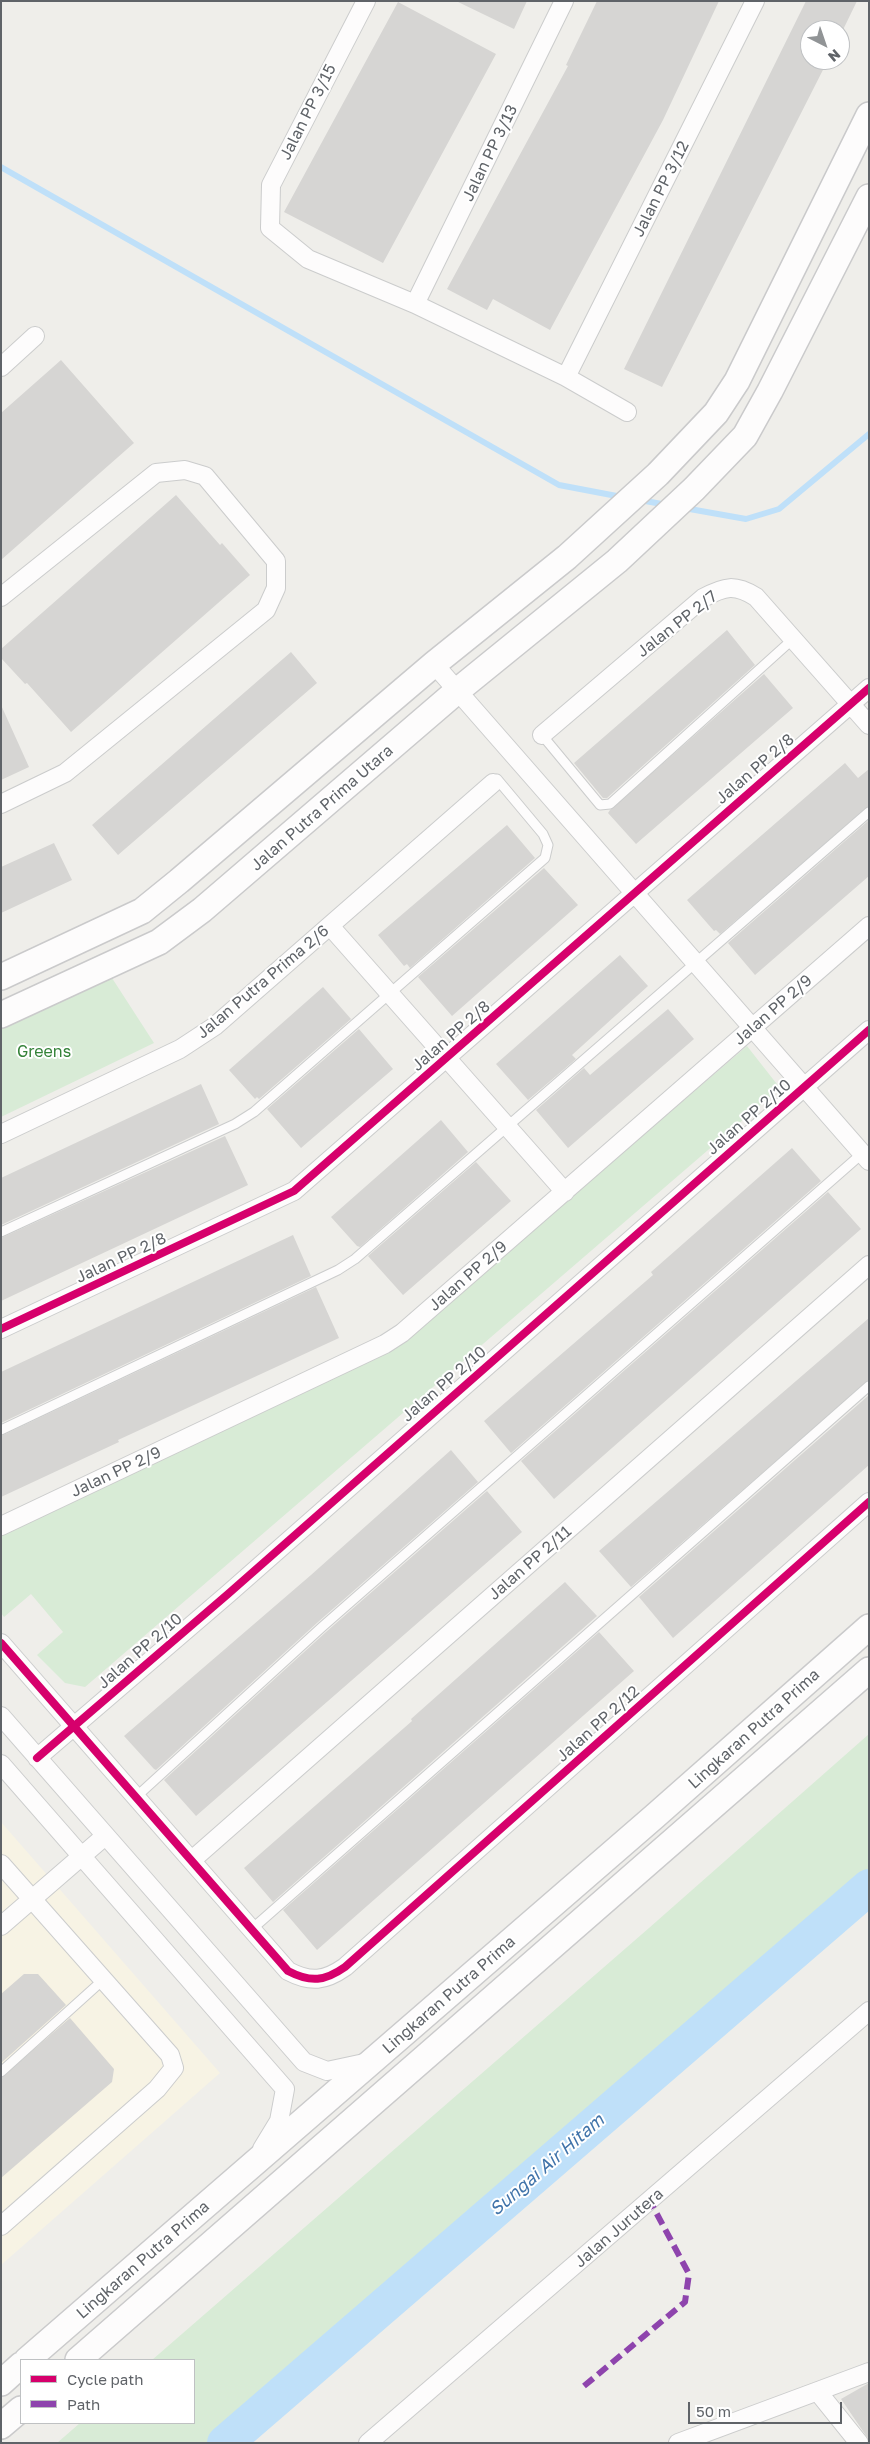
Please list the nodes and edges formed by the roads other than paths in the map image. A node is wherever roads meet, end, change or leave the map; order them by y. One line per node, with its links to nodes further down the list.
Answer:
1 (366, 1): 6 (street, Jalan PP 3/15)
2 (564, 1): 6 (street, Jalan PP 3/13)
3 (754, 1): 9 (street, Jalan PP 3/12)
4 (869, 116): 13 (main road)
5 (869, 197): 15 (main road, Jalan Putra Prima Utara)
6 (415, 304): 9 (street)
7 (35, 336): 8 (street)
8 (1, 367)
9 (566, 377): 10 (street)
10 (627, 412)
11 (1, 597): 20 (street)
12 (793, 640): 16 (street, Jalan PP 2/7); 18 (street, Jalan PP 2/7); 18 (lane)
13 (434, 664): 15 (street); 26 (main road)
14 (869, 688): 16 (street, Jalan PP 2/8)
15 (458, 691): 22 (street); 28 (main road, Jalan Putra Prima Utara)
16 (850, 704): 17 (street, Jalan PP 2/7); 22 (street, Jalan PP 2/8)
17 (869, 725)
18 (542, 735)
19 (493, 783): 23 (street, Jalan Putra Prima 2/6); 27 (lane)
20 (1, 804)
21 (869, 812): 25 (lane)
22 (634, 893): 25 (street); 31 (street, Jalan PP 2/8)
23 (330, 926): 27 (street); 34 (street, Jalan Putra Prima 2/6)
24 (869, 926): 29 (street, Jalan PP 2/9)
25 (696, 964): 29 (street); 33 (lane)
26 (1, 977)
27 (390, 993): 31 (street); 37 (lane)
28 (1, 1015)
29 (753, 1028): 32 (street); 36 (street, Jalan PP 2/9)
30 (869, 1030): 32 (street, Jalan PP 2/10)
31 (447, 1058): 33 (street); 39 (street, Jalan PP 2/8)
32 (804, 1087): 35 (street); 48 (street, Jalan PP 2/10)
33 (508, 1127): 36 (street); 41 (lane)
34 (1, 1134)
35 (867, 1154): 51 (lane)
36 (565, 1192): 43 (street, Jalan PP 2/9)
37 (1, 1232)
38 (869, 1265): 54 (street, Jalan PP 2/11)
39 (1, 1330)
40 (869, 1386): 58 (lane)
41 (1, 1430)
42 (869, 1502): 58 (street, Jalan PP 2/12)
43 (1, 1526)
44 (869, 1627): 61 (main road, Lingkaran Putra Prima)
45 (1, 1643): 48 (street, Jalan PP 2/12)
46 (869, 1670): 66 (main road, Lingkaran Putra Prima)
47 (1, 1716): 49 (street)
48 (73, 1727): 49 (street, Jalan PP 2/10); 51 (street, Jalan PP 2/12)
49 (37, 1758): 52 (street)
50 (1, 1764): 53 (street)
51 (136, 1797): 54 (street, Jalan PP 2/12)
52 (105, 1836): 53 (street); 61 (street)
53 (82, 1856): 56 (street); 63 (street)
54 (192, 1860): 58 (street, Jalan PP 2/12)
55 (1, 1864): 56 (street)
56 (32, 1899): 57 (street); 59 (street)
57 (1, 1926)
58 (252, 1929)
59 (103, 1980): 62 (lane); 64 (street)
60 (869, 2011): 73 (street, Jalan Jurutera)
61 (374, 2060): 63 (main road, Lingkaran Putra Prima)
62 (1, 2072)
63 (250, 2168): 65 (main road, Lingkaran Putra Prima)
64 (1, 2226)
65 (28, 2359)
66 (79, 2359)
67 (20, 2367): 69 (main road)
68 (869, 2372): 70 (street)
69 (1, 2383)
70 (818, 2392): 74 (street); 75 (street)
71 (20, 2410): 72 (main road)
72 (1, 2426)
73 (368, 2443)
74 (678, 2443)
75 (859, 2443)

